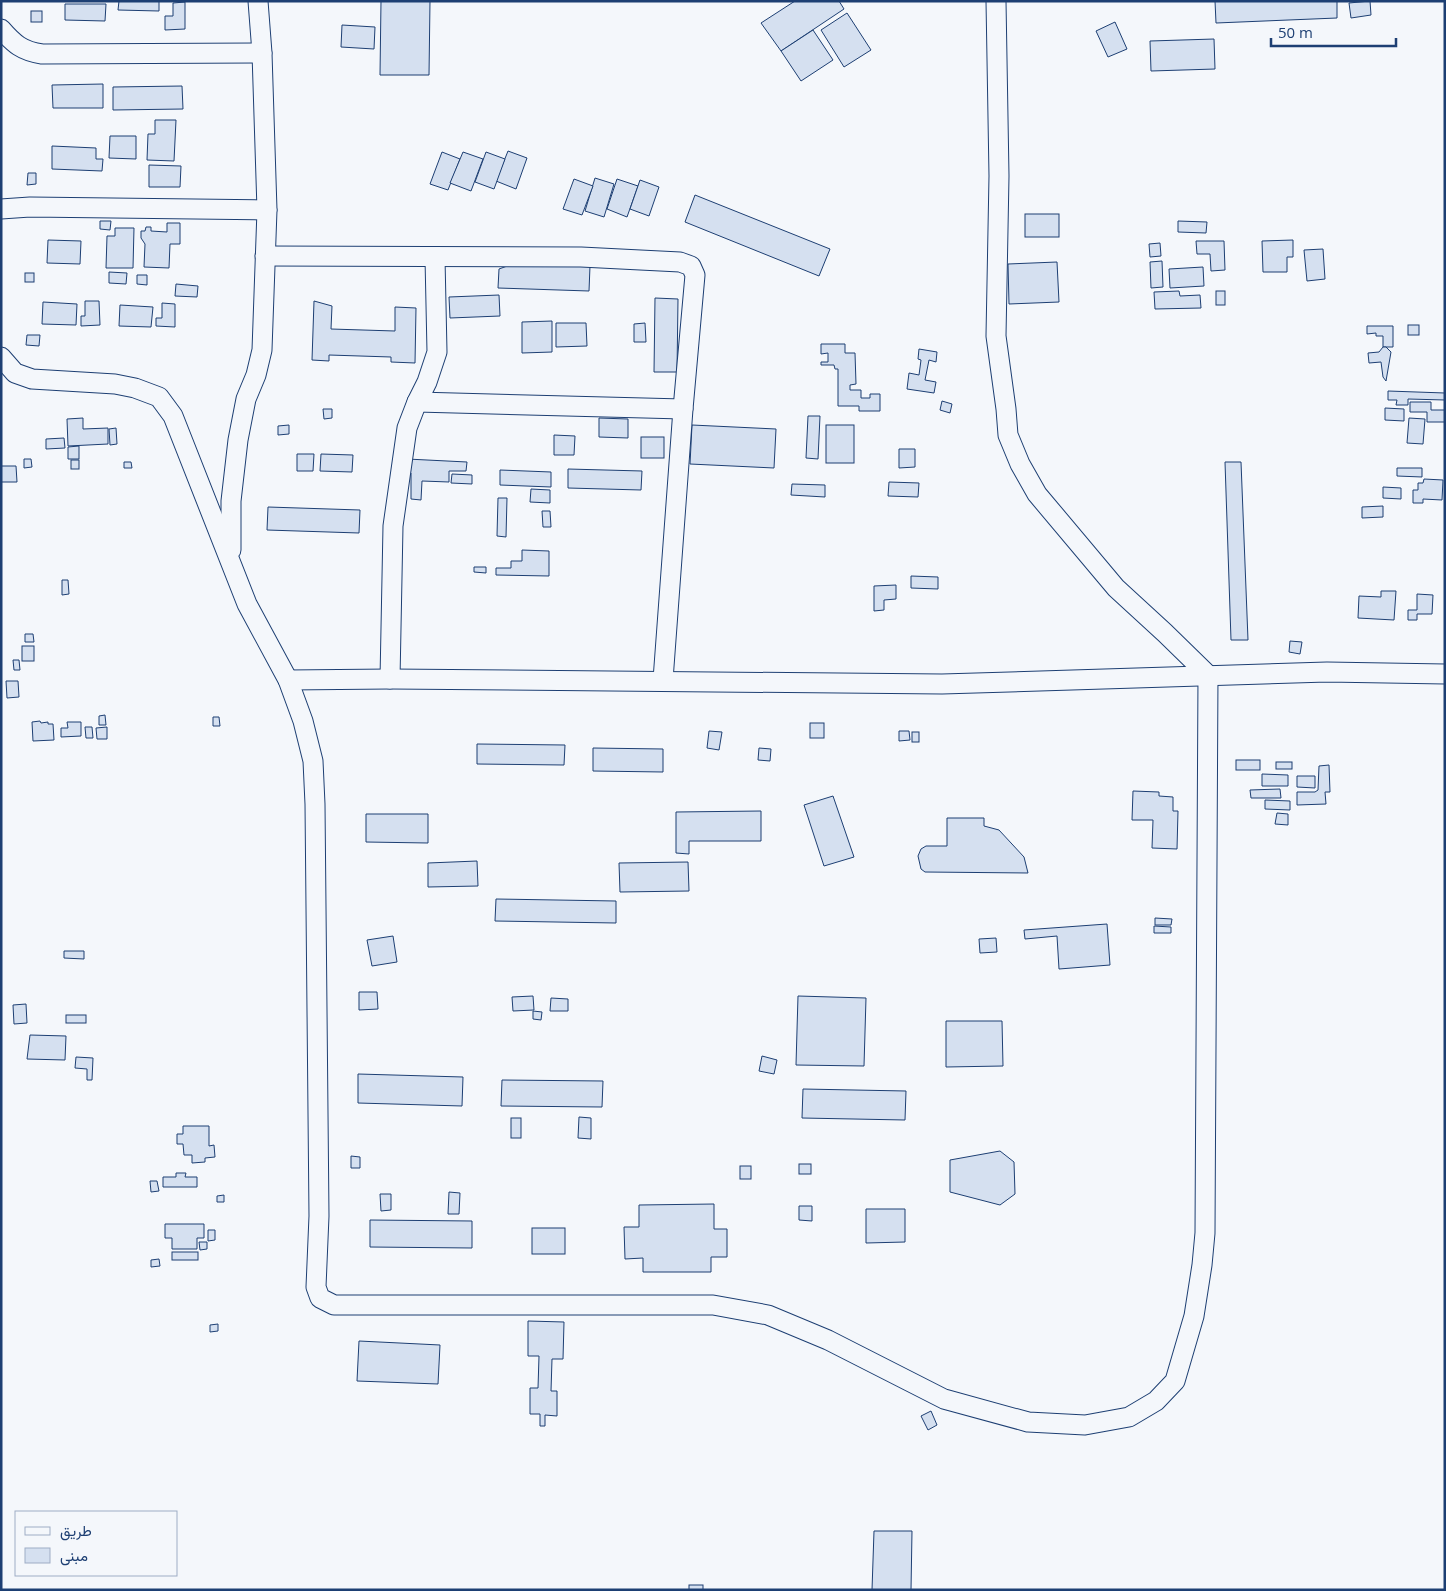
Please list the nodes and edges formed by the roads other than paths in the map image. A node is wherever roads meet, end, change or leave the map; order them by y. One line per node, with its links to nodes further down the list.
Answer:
1 (258, 1): 4 (street)
2 (996, 1): 14 (street)
3 (1, 28): 4 (street)
4 (262, 53): 6 (street)
5 (1, 209): 6 (street)
6 (267, 210): 7 (street)
7 (265, 256): 8 (street); 12 (street)
8 (435, 258): 10 (street); 11 (street)
9 (1, 357): 12 (street)
10 (418, 402): 11 (street); 15 (street)
11 (683, 409): 17 (street)
12 (232, 563): 16 (street)
13 (1445, 674): 14 (street)
14 (1208, 676): 16 (street); 17 (street)
15 (390, 679): 16 (street); 17 (street)
16 (288, 680)
17 (663, 680)

